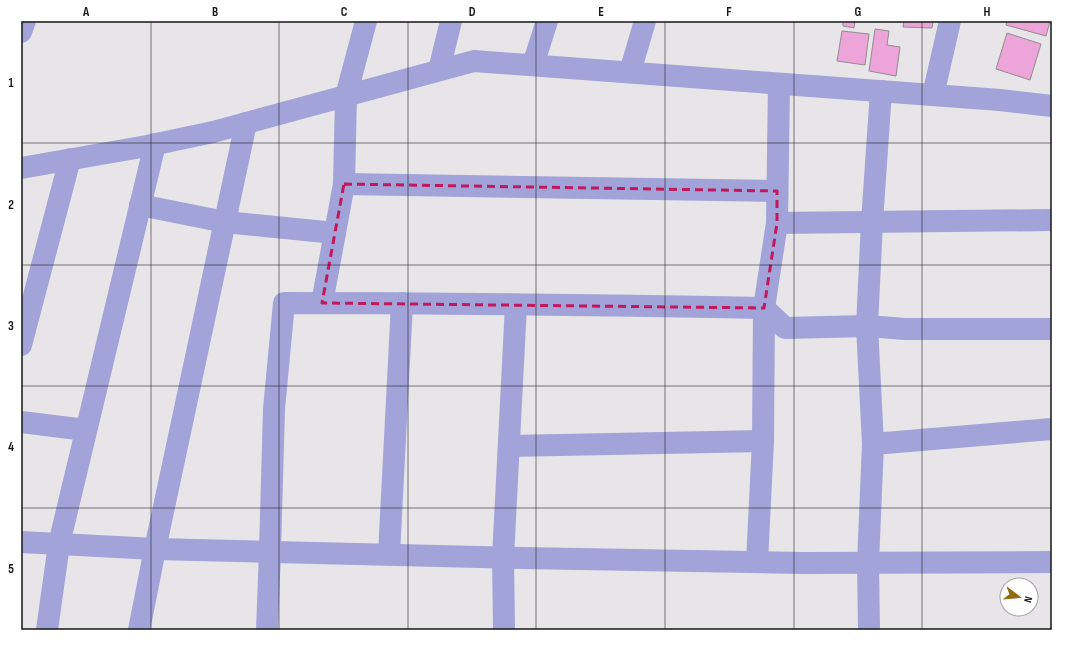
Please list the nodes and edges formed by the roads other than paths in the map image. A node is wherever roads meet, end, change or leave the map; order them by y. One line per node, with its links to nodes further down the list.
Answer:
1 (25, 21): 7 (street)
2 (366, 21): 14 (street)
3 (452, 21): 9 (street)
4 (547, 21): 8 (street)
5 (645, 21): 10 (street)
6 (950, 21): 13 (street)
7 (21, 32)
8 (533, 65): 9 (street); 10 (street)
9 (439, 70): 14 (street)
10 (630, 72): 11 (street)
11 (778, 84): 12 (street); 21 (street)
12 (881, 91): 13 (street); 25 (street)
13 (933, 95): 15 (street)
14 (346, 96): 16 (street); 20 (street)
15 (1052, 106)
16 (246, 123): 17 (street); 24 (street)
17 (155, 144): 18 (street); 22 (street)
18 (70, 159): 19 (street); 34 (street)
19 (21, 168)
20 (344, 184): 21 (street); 27 (street)
21 (777, 191): 26 (street)
22 (140, 205): 24 (street); 37 (street)
23 (1052, 220): 25 (street)
24 (225, 222): 27 (street); 43 (street)
25 (872, 222): 26 (street); 32 (street)
26 (777, 223): 31 (street)
27 (335, 233): 28 (street)
28 (322, 303): 29 (street); 44 (street)
29 (402, 303): 30 (street); 45 (street)
30 (516, 305): 31 (street); 40 (street)
31 (764, 308): 32 (street); 38 (street)
32 (867, 326): 33 (street); 39 (street)
33 (1052, 329)
34 (21, 345)
35 (21, 422): 37 (street)
36 (1052, 429): 39 (street)
37 (86, 430): 42 (street)
38 (763, 441): 40 (street); 47 (street)
39 (873, 444): 49 (street)
40 (509, 446): 46 (street)
41 (21, 542): 42 (street)
42 (59, 544): 43 (street); 50 (street)
43 (155, 548): 44 (street); 51 (street)
44 (270, 552): 45 (street); 52 (street)
45 (389, 554): 46 (street)
46 (503, 558): 47 (street); 53 (street)
47 (757, 562): 49 (street)
48 (1052, 562): 49 (street)
49 (868, 563): 54 (street)
50 (47, 630)
51 (140, 630)
52 (267, 630)
53 (504, 630)
54 (869, 630)

